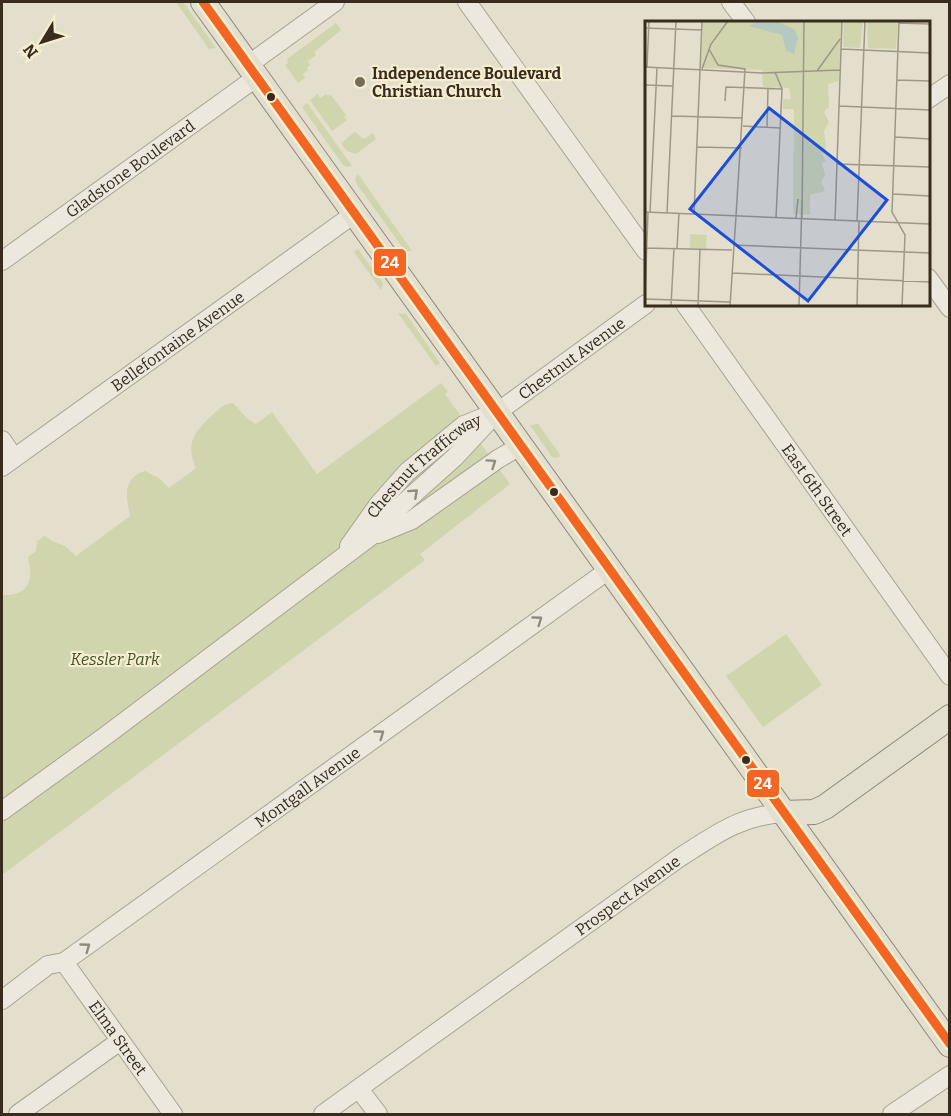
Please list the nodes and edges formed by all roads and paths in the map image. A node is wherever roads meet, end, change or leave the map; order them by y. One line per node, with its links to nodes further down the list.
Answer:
1 (203, 2): 6 (main road)
2 (335, 2): 6 (street, Gladstone Boulevard)
3 (467, 2): 10 (street)
4 (731, 2): 5 (street)
5 (745, 21)
6 (253, 71): 9 (main road); 11 (street, Gladstone Boulevard)
7 (950, 84): 8 (street)
8 (930, 98)
9 (354, 214): 16 (main road); 19 (street, Bellefontaine Avenue)
10 (645, 250)
11 (2, 261)
12 (930, 281): 15 (street)
13 (645, 305): 16 (street, Chestnut Avenue)
14 (685, 306): 23 (street, East 6th Street)
15 (950, 308)
16 (496, 412): 18 (main road); 20 (street, Chestnut Trafficway, one-way to 16); 21 (street, Chestnut Trafficway)
17 (2, 440): 19 (street)
18 (520, 446): 20 (street, one-way to 18); 22 (main road)
19 (8, 462)
20 (370, 536): 21 (street, Chestnut Trafficway)
21 (339, 560): 25 (street, Chestnut Trafficway)
22 (610, 568): 26 (main road); 27 (street, Montgall Avenue, one-way to 22)
23 (950, 676)
24 (950, 717): 26 (main road, Prospect Avenue)
25 (2, 811)
26 (783, 813): 30 (main road); 32 (street, Prospect Avenue)
27 (64, 962): 28 (street, Montgall Avenue); 29 (street, Elma Street)
28 (2, 999)
29 (120, 1041): 33 (street); 34 (street, Elma Street)
30 (950, 1046)
31 (950, 1076): 37 (street)
32 (359, 1089): 35 (street, Prospect Avenue); 36 (street)
33 (18, 1114)
34 (172, 1114)
35 (323, 1114)
36 (378, 1114)
37 (892, 1114)

